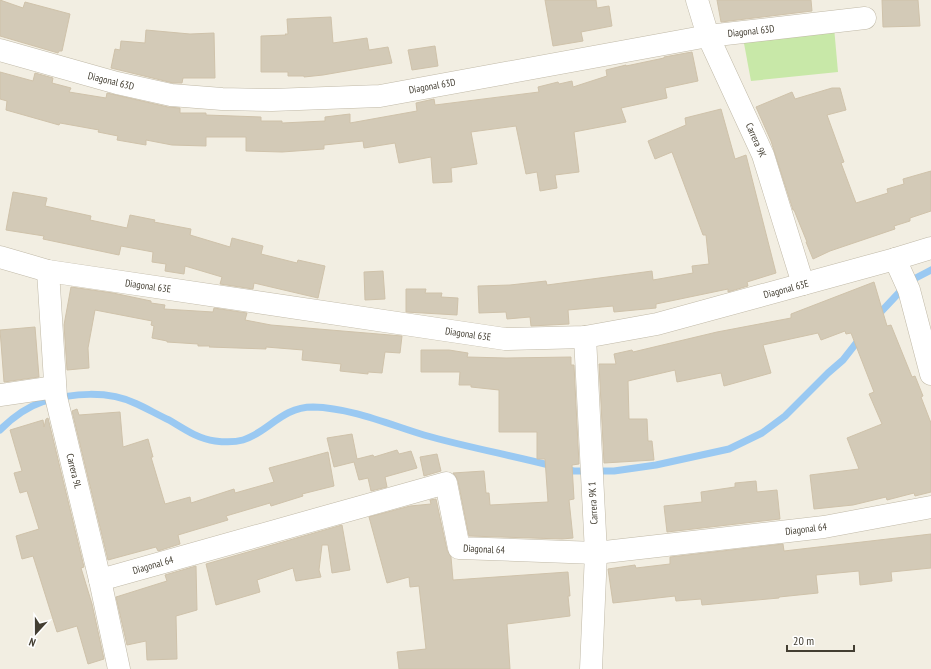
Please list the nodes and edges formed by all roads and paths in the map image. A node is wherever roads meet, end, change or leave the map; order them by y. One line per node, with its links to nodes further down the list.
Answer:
1 (697, 0): 3 (street, Carrera 9K)
2 (865, 18): 3 (street, Diagonal 63D)
3 (708, 36): 4 (street, Diagonal 63D); 9 (street, Carrera 9K)
4 (0, 50)
5 (931, 248): 7 (street, Diagonal 63E)
6 (0, 258): 8 (street, Diagonal 63E)
7 (895, 259): 9 (street, Diagonal 63E); 11 (street)
8 (48, 271): 10 (street, Diagonal 63E); 13 (street, Carrera 9L)
9 (804, 284): 10 (street, Diagonal 63E)
10 (585, 337): 15 (street, Carrera 9K 1)
11 (931, 374)
12 (0, 395): 13 (street)
13 (56, 395): 16 (street, Carrera 9L)
14 (931, 507): 15 (street, Diagonal 64)
15 (596, 552): 16 (street, Diagonal 64); 18 (street, Carrera 9K 1)
16 (100, 580): 17 (street, Carrera 9L)
17 (119, 669)
18 (591, 669)

